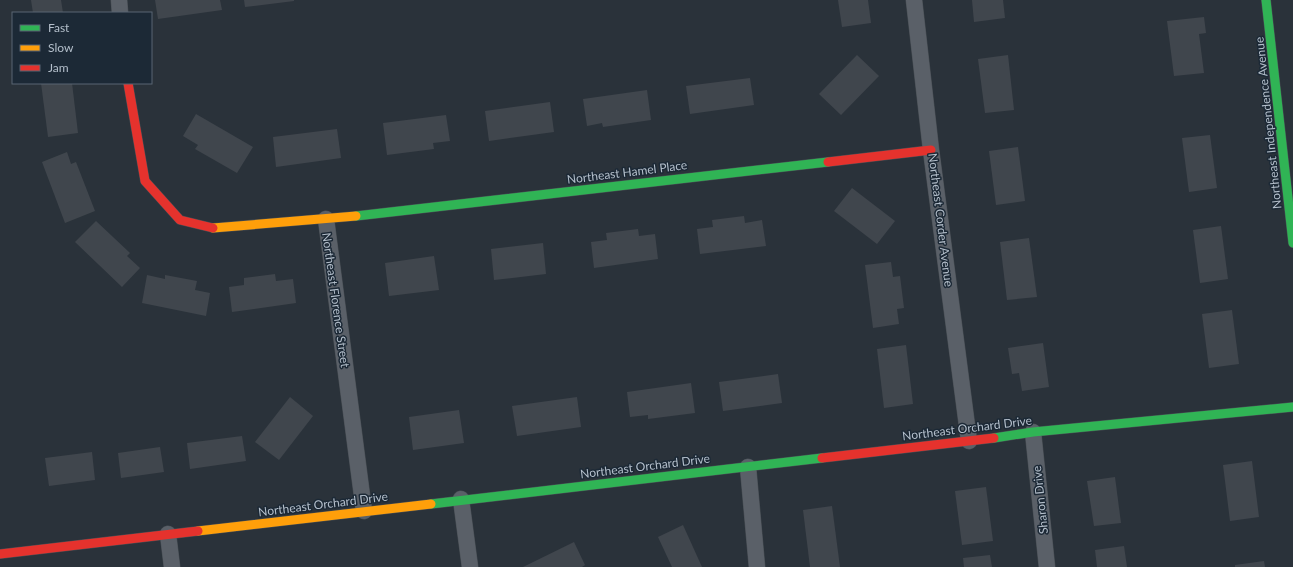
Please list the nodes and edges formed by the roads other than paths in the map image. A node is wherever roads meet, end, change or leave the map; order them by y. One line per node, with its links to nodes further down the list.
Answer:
1 (119, 0): 4 (street)
2 (914, 0): 6 (street, Northeast Corder Avenue)
3 (1266, 0): 8 (street, Northeast Independence Avenue)
4 (120, 12)
5 (128, 84): 7 (street, Northeast Florence Street)
6 (932, 150): 7 (street, Northeast Hamel Place); 11 (street, Northeast Corder Avenue)
7 (326, 219): 14 (street, Northeast Florence Street)
8 (1293, 243)
9 (1293, 407): 10 (street, Northeast Orchard Drive)
10 (1033, 432): 11 (street, Northeast Orchard Drive); 20 (street, Sharon Drive)
11 (969, 441): 12 (street, Northeast Orchard Drive)
12 (748, 467): 13 (street, Northeast Orchard Drive); 19 (street)
13 (461, 499): 14 (street, Northeast Orchard Drive); 18 (street)
14 (364, 511): 15 (street, Northeast Orchard Drive)
15 (168, 534): 16 (street, Northeast Orchard Drive); 17 (street)
16 (0, 554)
17 (172, 567)
18 (470, 567)
19 (757, 567)
20 (1047, 567)

